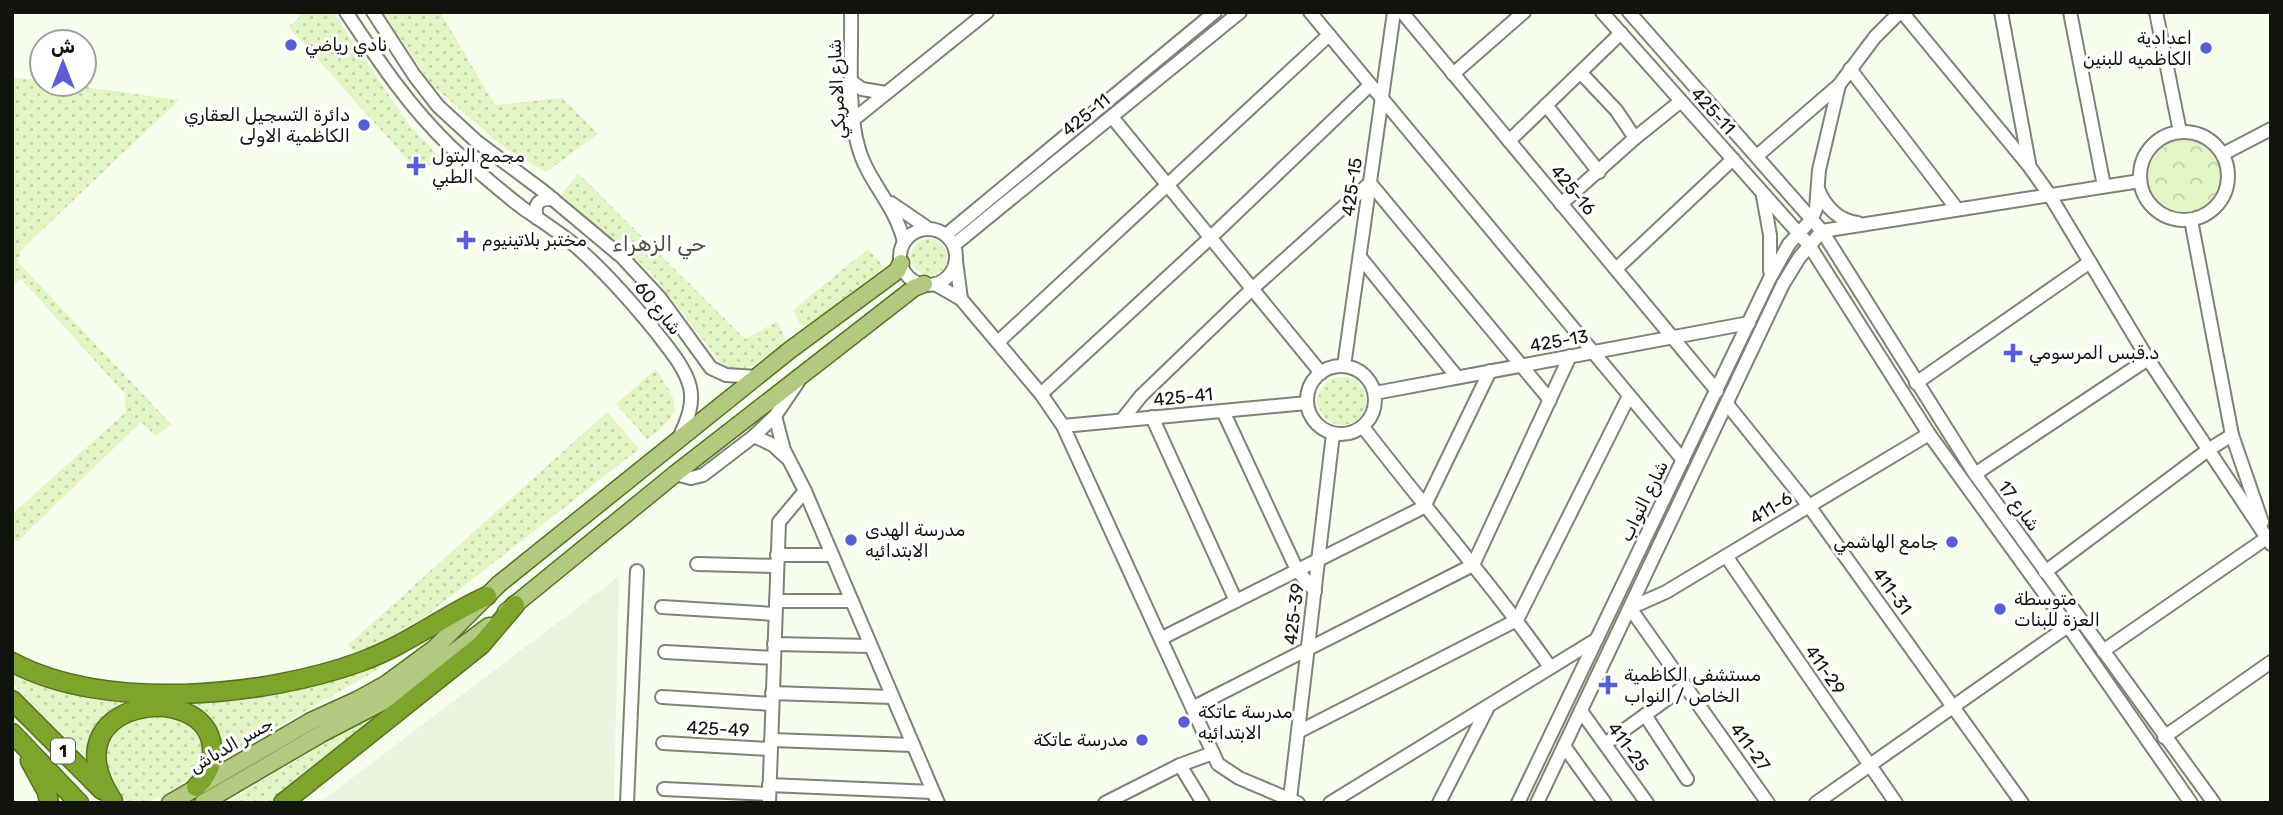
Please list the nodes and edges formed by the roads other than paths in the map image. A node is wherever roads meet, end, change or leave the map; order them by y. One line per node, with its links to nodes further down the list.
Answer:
1 (346, 12): 45 (street, شارع 60)
2 (373, 12): 39 (street, شارع 60)
3 (851, 12): 21 (street, شارع الامريكي)
4 (987, 12): 24 (street)
5 (1215, 12): 60 (street, 425-11)
6 (1240, 12): 28 (street, 425-11)
7 (1310, 12): 17 (street)
8 (1524, 12): 20 (street)
9 (1602, 12): 16 (street, 425-11)
10 (1629, 12): 54 (street, شارع 17)
11 (1901, 12): 18 (street); 37 (street)
12 (2001, 12): 37 (street)
13 (2070, 12): 43 (street)
14 (2157, 12): 31 (street)
15 (1403, 14): 20 (street, 425-16); 25 (street, 425-15)
16 (1621, 33): 19 (street); 26 (street, 425-11)
17 (1329, 35): 22 (street); 42 (street)
18 (1850, 69): 23 (street); 51 (street)
19 (1581, 73): 27 (street); 32 (street)
20 (1453, 74): 33 (street, 425-16)
21 (852, 82): 24 (street); 29 (street, شارع الامريكي)
22 (1370, 85): 25 (street); 59 (street)
23 (1839, 85): 35 (street); 44 (street)
24 (886, 93): 29 (street)
25 (1382, 99): 41 (street, 425-15); 78 (street)
26 (1681, 101): 32 (street); 36 (street, 425-11)
27 (1546, 105): 33 (street); 38 (street)
28 (1112, 117): 42 (street); 60 (street, 425-11)
29 (853, 120): 48 (street, شارع الامريكي)
30 (2271, 129): 34 (street)
31 (2180, 132): 34 (street); 40 (street)
32 (1635, 138): 38 (street)
33 (1509, 141): 50 (street, 425-16)
34 (2223, 154): 53 (street)
35 (1758, 155)
36 (1733, 159): 46 (street, 425-11); 67 (street)
37 (2029, 166): 47 (street)
38 (1599, 172): 50 (street)
39 (523, 176): 45 (street); 49 (street, شارع 60)
40 (2140, 181): 43 (street); 53 (street)
41 (1370, 183): 63 (street, 425-15); 70 (street); 82 (street)
42 (1168, 186): 59 (street); 75 (street)
43 (2105, 186): 47 (street)
44 (1818, 189): 54 (street); 55 (street)
45 (503, 191): 52 (street, شارع 60)
46 (1762, 192): 58 (street, 425-11); 68 (street)
47 (2049, 194): 51 (street); 65 (street)
48 (886, 198): 56 (street, شارع الامريكي); 61 (street, شارع الامريكي)
49 (553, 199): 52 (street); 86 (street, شارع 60)
50 (1562, 204): 67 (street, 425-16)
51 (1957, 209): 55 (street)
52 (537, 218): 106 (street, شارع 60)
53 (2191, 219): 104 (street)
54 (1811, 220): 57 (street, شارع 17); 58 (street, شارع النواب)
55 (1866, 224): 57 (street)
56 (929, 229): 60 (street); 61 (street)
57 (1822, 231): 62 (street, شارع النواب); 88 (street, شارع 17)
58 (1798, 233): 62 (street, شارع 17); 68 (street, شارع النواب)
59 (1210, 238): 70 (street); 91 (street)
60 (950, 240): 64 (street)
61 (904, 242): 66 (street)
62 (1809, 245): 95 (street, شارع النواب); 103 (street, شارع 17)
63 (1360, 257): 81 (street, 425-15); 87 (street)
64 (956, 259): 69 (street); 71 (street)
65 (2090, 262): 80 (street); 88 (street)
66 (901, 263): 69 (street); 73 (main road)
67 (1616, 269): 74 (street, 425-16)
68 (1769, 278): 72 (street, شارع النواب)
69 (929, 284): 71 (street); 77 (main road)
70 (1252, 289): 85 (street); 99 (street)
71 (961, 299): 75 (street)
72 (1749, 323): 74 (street, 425-13); 89 (street, شارع النواب)
73 (817, 330): 76 (main road); 77 (main road)
74 (1672, 337): 78 (street, 425-13); 89 (street, 425-16)
75 (998, 342): 91 (street)
76 (790, 351): 84 (main road); 86 (main road)
77 (831, 352): 84 (main road)
78 (1593, 352): 79 (street, 425-13); 92 (street)
79 (1570, 356): 82 (street, 425-13); 93 (street)
80 (2148, 359): 107 (street); 113 (street)
81 (1344, 366): 85 (street); 90 (street)
82 (1521, 366): 83 (street, 425-13); 93 (street)
83 (1490, 371): 87 (street, 425-13); 117 (street)
84 (805, 372): 97 (street); 112 (main road)
85 (1321, 373): 94 (street)
86 (757, 377): 106 (main road)
87 (1457, 377): 90 (street, 425-13)
88 (1916, 383): 113 (street, شارع 17)
89 (1717, 391): 110 (street, شارع النواب)
90 (1375, 393): 101 (street)
91 (1041, 394): 100 (street)
92 (1629, 396): 110 (street); 137 (street)
93 (1550, 400): 124 (street)
94 (1307, 403): 96 (street, 425-41); 102 (street)
95 (1727, 404): 116 (street, 411-31); 134 (street, شارع النواب)
96 (1223, 411): 98 (street, 425-41); 125 (street)
97 (775, 416): 105 (street); 109 (street)
98 (1152, 417): 99 (street, 425-41); 132 (street)
99 (1122, 420): 100 (street, 425-41)
100 (1063, 426): 139 (street)
101 (1363, 427): 102 (street); 117 (street)
102 (1334, 434): 121 (street, 425-39)
103 (1929, 434): 116 (street, 411-6); 138 (street, شارع 17)
104 (2232, 435): 107 (street); 118 (street)
105 (754, 436): 109 (street); 112 (street)
106 (678, 439): 108 (main road)
107 (2208, 450): 118 (street); 127 (street)
108 (660, 455): 111 (main road); 112 (main road)
109 (788, 460): 115 (street)
110 (1683, 460): 140 (street, شارع النواب)
111 (642, 468): 114 (main road); 129 (main road)
112 (675, 474): 114 (main road)
113 (1975, 474): 127 (street, شارع 17)
114 (660, 486): 135 (main road)
115 (805, 491): 119 (street); 122 (street)
116 (1809, 506): 120 (street, 411-6); 156 (street, 411-31)
117 (1424, 507): 121 (street); 124 (street)
118 (2270, 539): 144 (street)
119 (832, 555): 122 (street); 131 (street)
120 (1726, 556): 134 (street, 411-6); 171 (street, 411-29)
121 (1318, 558): 125 (street); 128 (street, 425-39)
122 (777, 561): 123 (street); 130 (street)
123 (698, 564)
124 (1473, 565): 137 (street); 143 (street)
125 (1297, 570): 128 (street); 132 (street)
126 (637, 571): 184 (street)
127 (2045, 572): 144 (street, شارع 17)
128 (1315, 591): 143 (street, 425-39)
129 (488, 595): 135 (main road); 147 (highway); 160 (main road)
130 (776, 601): 131 (street); 136 (street)
131 (852, 601): 142 (street)
132 (1236, 601): 139 (street)
133 (662, 607): 136 (street)
134 (1630, 608): 150 (street, 411-27); 158 (street, شارع النواب)
135 (509, 609): 160 (main road); 183 (highway)
136 (775, 614): 141 (street)
137 (1517, 620): 149 (street); 161 (street)
138 (2068, 626): 156 (street); 196 (street, شارع 17)
139 (1162, 638): 155 (street)
140 (1597, 639): 149 (street); 189 (street, شارع النواب)
141 (774, 643): 142 (street); 146 (street)
142 (870, 646): 152 (street)
143 (1308, 649): 155 (street); 161 (street, 425-39)
144 (2103, 651): 163 (street, شارع 17)
145 (665, 652): 146 (street)
146 (774, 658): 154 (street)
147 (12, 662)
148 (2271, 662): 163 (street)
149 (1550, 667): 157 (street)
150 (1685, 686): 159 (street); 192 (street, 411-27)
151 (662, 697): 154 (street)
152 (892, 697): 154 (street); 167 (street)
153 (12, 699): 179 (highway, 1)
154 (772, 699): 166 (street)
155 (1194, 707): 169 (street)
156 (1954, 707): 171 (street); 195 (street, 411-31)
157 (1488, 708): 187 (street); 188 (street)
158 (1581, 711): 165 (street, 411-25); 168 (street, شارع النواب)
159 (1645, 715): 165 (street); 172 (street)
160 (316, 727): 175 (main road, جسر الدباش)
161 (1298, 732): 177 (street, 425-39)
162 (13, 734): 180 (highway); 181 (highway, 1)
163 (2164, 737): 197 (street, شارع 17)
164 (663, 743): 166 (street, 425-49)
165 (1605, 744): 191 (street, 411-25)
166 (771, 745): 167 (street, 425-49); 174 (street)
167 (913, 745): 176 (street)
168 (1564, 746): 178 (street, شارع النواب); 190 (street)
169 (1213, 753): 170 (street); 177 (street)
170 (1180, 765): 185 (street); 186 (street)
171 (1870, 765): 193 (street); 194 (street, 411-29)
172 (1687, 779)
173 (664, 789): 174 (street)
174 (769, 794): 176 (street)
175 (200, 795): 179 (highway); 182 (main road, جسر الدباش)
176 (935, 797)
177 (1294, 801)
178 (1540, 801)
179 (114, 802)
180 (49, 803)
181 (79, 803)
182 (170, 803)
183 (283, 803)
184 (627, 803)
185 (1105, 803)
186 (1203, 803)
187 (1330, 803)
188 (1439, 803)
189 (1518, 803)
190 (1605, 803)
191 (1647, 803)
192 (1768, 803)
193 (1816, 803)
194 (1896, 803)
195 (2022, 803)
196 (2191, 803)
197 (2214, 803)

